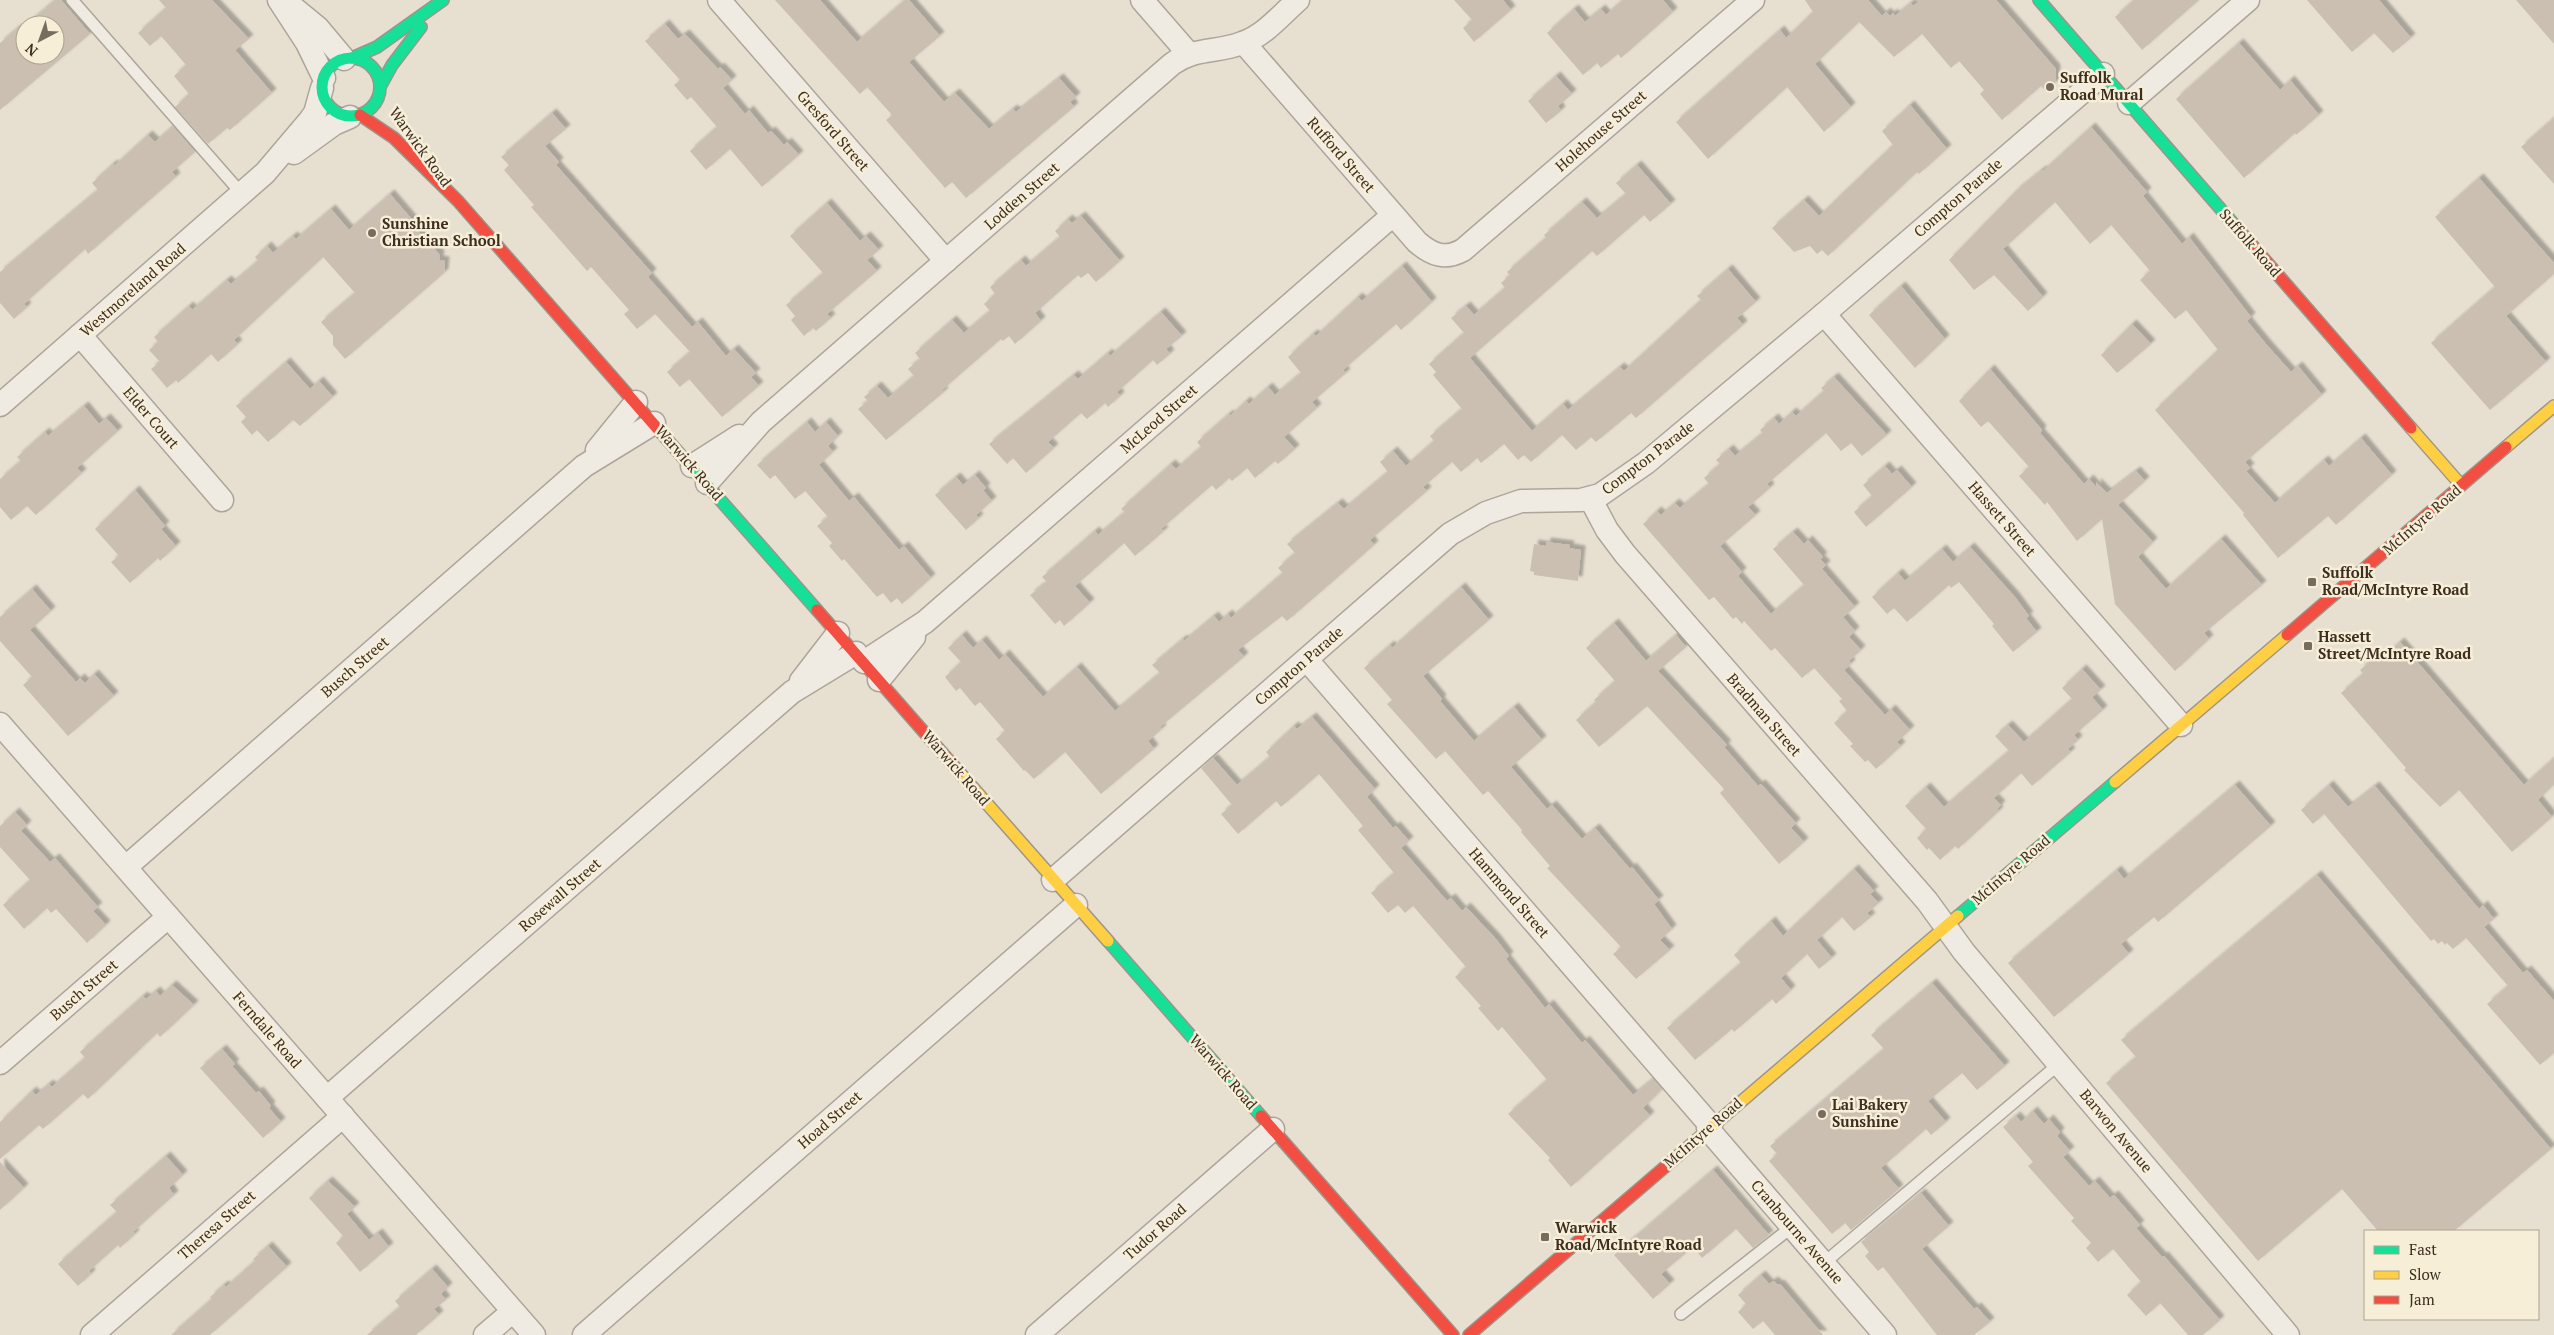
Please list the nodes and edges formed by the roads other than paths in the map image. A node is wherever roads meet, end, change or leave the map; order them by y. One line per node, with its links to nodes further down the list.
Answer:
1 (72, 0): 22 (lane)
2 (279, 0): 15 (street)
3 (283, 0): 13 (street)
4 (443, 0): 13 (street); 16 (street)
5 (719, 0): 26 (street, Gresford Street)
6 (1142, 0): 12 (street)
7 (1298, 0): 11 (street, Lodden Street)
8 (1753, 0): 25 (street, Holehouse Street)
9 (2039, 0): 14 (street, Suffolk Road)
10 (2248, 0): 17 (street)
11 (1244, 43): 12 (street, Lodden Street); 24 (street, Rufford Street)
12 (1188, 53): 26 (street, Lodden Street)
13 (348, 59): 15 (street); 16 (street)
14 (2103, 74): 17 (street, Suffolk Road); 27 (street, Compton Parade)
15 (323, 83): 19 (street); 21 (street)
16 (380, 90): 18 (street, Warwick Road); 19 (street)
17 (2129, 103): 37 (street, Suffolk Road)
18 (389, 105)
19 (355, 116): 21 (street); 23 (street, Warwick Road)
20 (422, 148): 23 (street, Warwick Road)
21 (265, 173): 22 (street, Westmoreland Road)
22 (242, 194): 28 (street, Westmoreland Road)
23 (458, 201): 29 (street, Warwick Road)
24 (1393, 215): 25 (street, Rufford Street); 40 (street, McLeod Street)
25 (1446, 256)
26 (946, 262): 32 (street, Lodden Street)
27 (1824, 314): 38 (street, Compton Parade); 47 (street, Hassett Street)
28 (80, 335): 30 (street, Westmoreland Road); 39 (street, Elder Court)
29 (636, 402): 33 (street, Warwick Road); 34 (street, Busch Street)
30 (0, 405)
31 (2554, 406): 37 (street, McIntyre Road)
32 (761, 422): 35 (street, Lodden Street); 36 (street, Lodden Street)
33 (654, 423): 34 (street, Busch Street); 35 (street, Warwick Road)
34 (584, 466): 48 (street, Busch Street)
35 (692, 466): 36 (street, Warwick Road)
36 (707, 483): 41 (street, Warwick Road)
37 (2462, 485): 47 (street, McIntyre Road)
38 (1590, 498): 43 (street, Compton Parade); 52 (street, Bradman Street)
39 (222, 500)
40 (925, 622): 42 (street, McLeod Street); 44 (street, McLeod Street)
41 (838, 633): 42 (street, Warwick Road); 45 (street, Rosewall Street)
42 (860, 657): 44 (street, Warwick Road); 45 (street, Rosewall Street)
43 (1307, 660): 49 (street, Compton Parade); 57 (street, Hammond Street)
44 (879, 680): 49 (street, Warwick Road)
45 (792, 692): 55 (street, Rosewall Street)
46 (0, 724): 48 (street, Ferndale Road)
47 (2181, 725): 52 (street, McIntyre Road)
48 (126, 867): 51 (street, Ferndale Road)
49 (1053, 880): 50 (street, Warwick Road)
50 (1076, 905): 58 (street, Warwick Road); 66 (street, Hoad Street)
51 (168, 917): 53 (street, Busch Street); 55 (street, Ferndale Road)
52 (1945, 927): 54 (street, Barwon Avenue); 57 (street, McIntyre Road)
53 (0, 1063)
54 (2060, 1064): 60 (lane); 71 (street, Barwon Avenue)
55 (327, 1098): 56 (street, Ferndale Road)
56 (343, 1116): 61 (street, Ferndale Road); 63 (street, Theresa Street)
57 (1710, 1128): 59 (street, Cranbourne Avenue); 69 (street, McIntyre Road)
58 (1273, 1130): 67 (street, Tudor Road); 68 (street, Warwick Road)
59 (1793, 1226): 60 (street, Cranbourne Avenue); 62 (lane)
60 (1824, 1263): 70 (street, Cranbourne Avenue)
61 (512, 1312): 64 (street); 65 (street, Ferndale Road)
62 (1681, 1314)
63 (92, 1335)
64 (485, 1335)
65 (534, 1335)
66 (584, 1335)
67 (1037, 1335)
68 (1453, 1335)
69 (1469, 1335)
70 (1885, 1335)
71 (2288, 1335)

